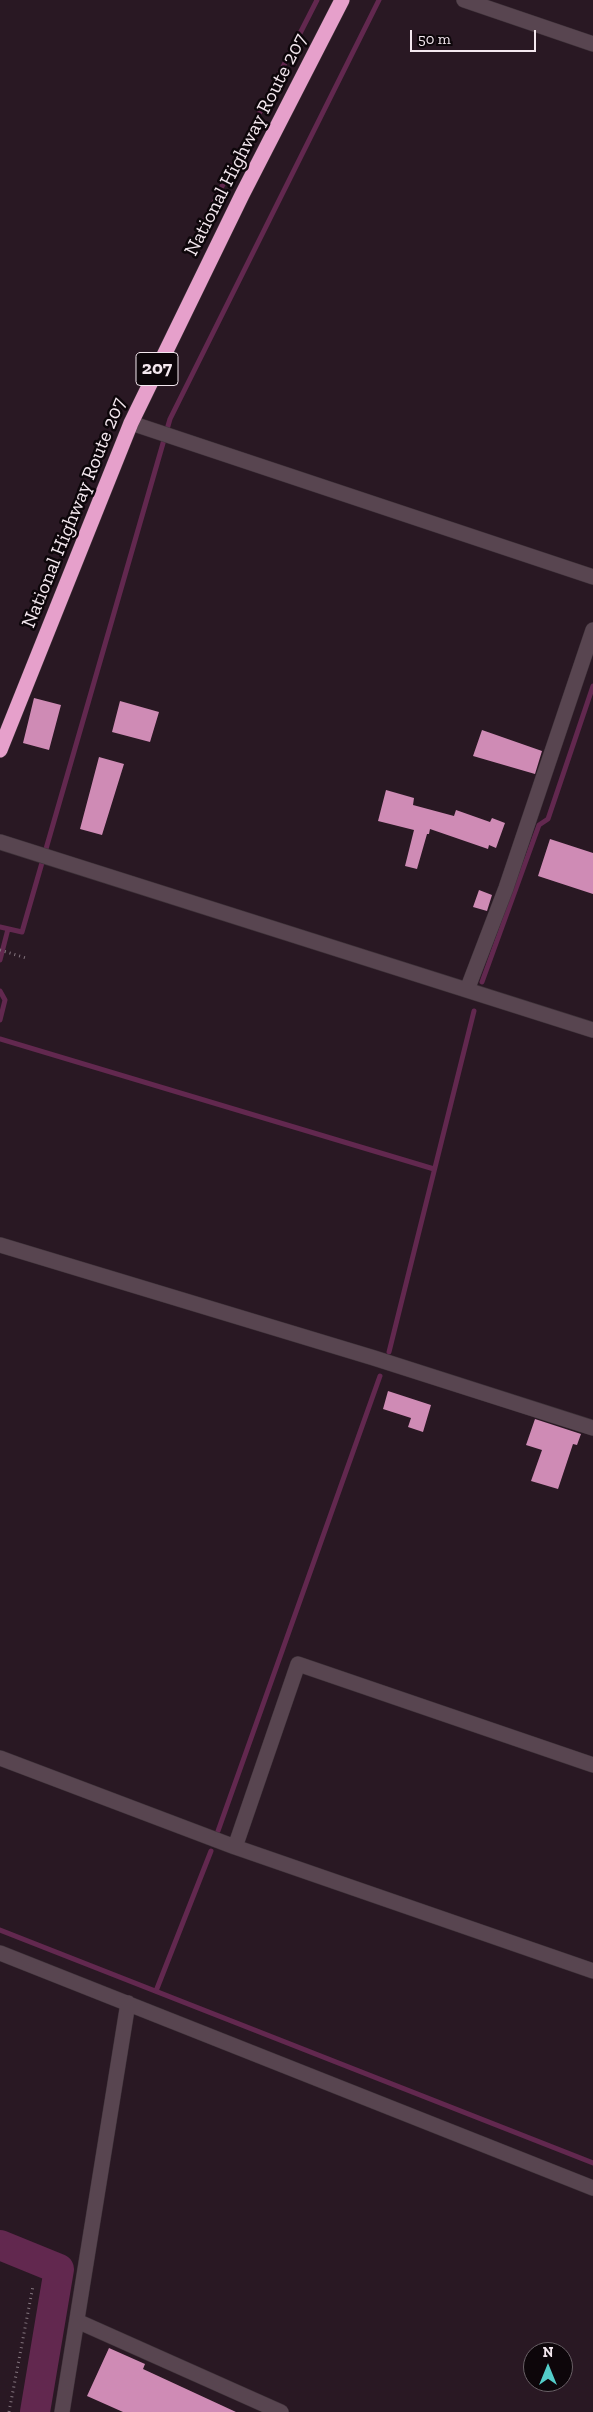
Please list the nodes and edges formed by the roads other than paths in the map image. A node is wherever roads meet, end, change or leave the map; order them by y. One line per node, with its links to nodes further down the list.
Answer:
1 (342, 0): 4 (highway, National Highway Route 207 / 207)
2 (464, 0): 3 (street)
3 (593, 44)
4 (131, 423): 5 (street); 7 (highway, National Highway Route 207 / 207)
5 (593, 577)
6 (593, 630): 9 (street)
7 (0, 750)
8 (0, 842): 9 (street)
9 (467, 990): 10 (street)
10 (593, 1030)
11 (0, 1245): 12 (street)
12 (593, 1428)
13 (0, 1758): 15 (street)
14 (593, 1765): 15 (street)
15 (235, 1847): 17 (street)
16 (0, 1952): 18 (street)
17 (593, 1971)
18 (128, 2003): 19 (street); 20 (street)
19 (593, 2188)
20 (77, 2320): 21 (street); 22 (street)
21 (62, 2412)
22 (281, 2412)

